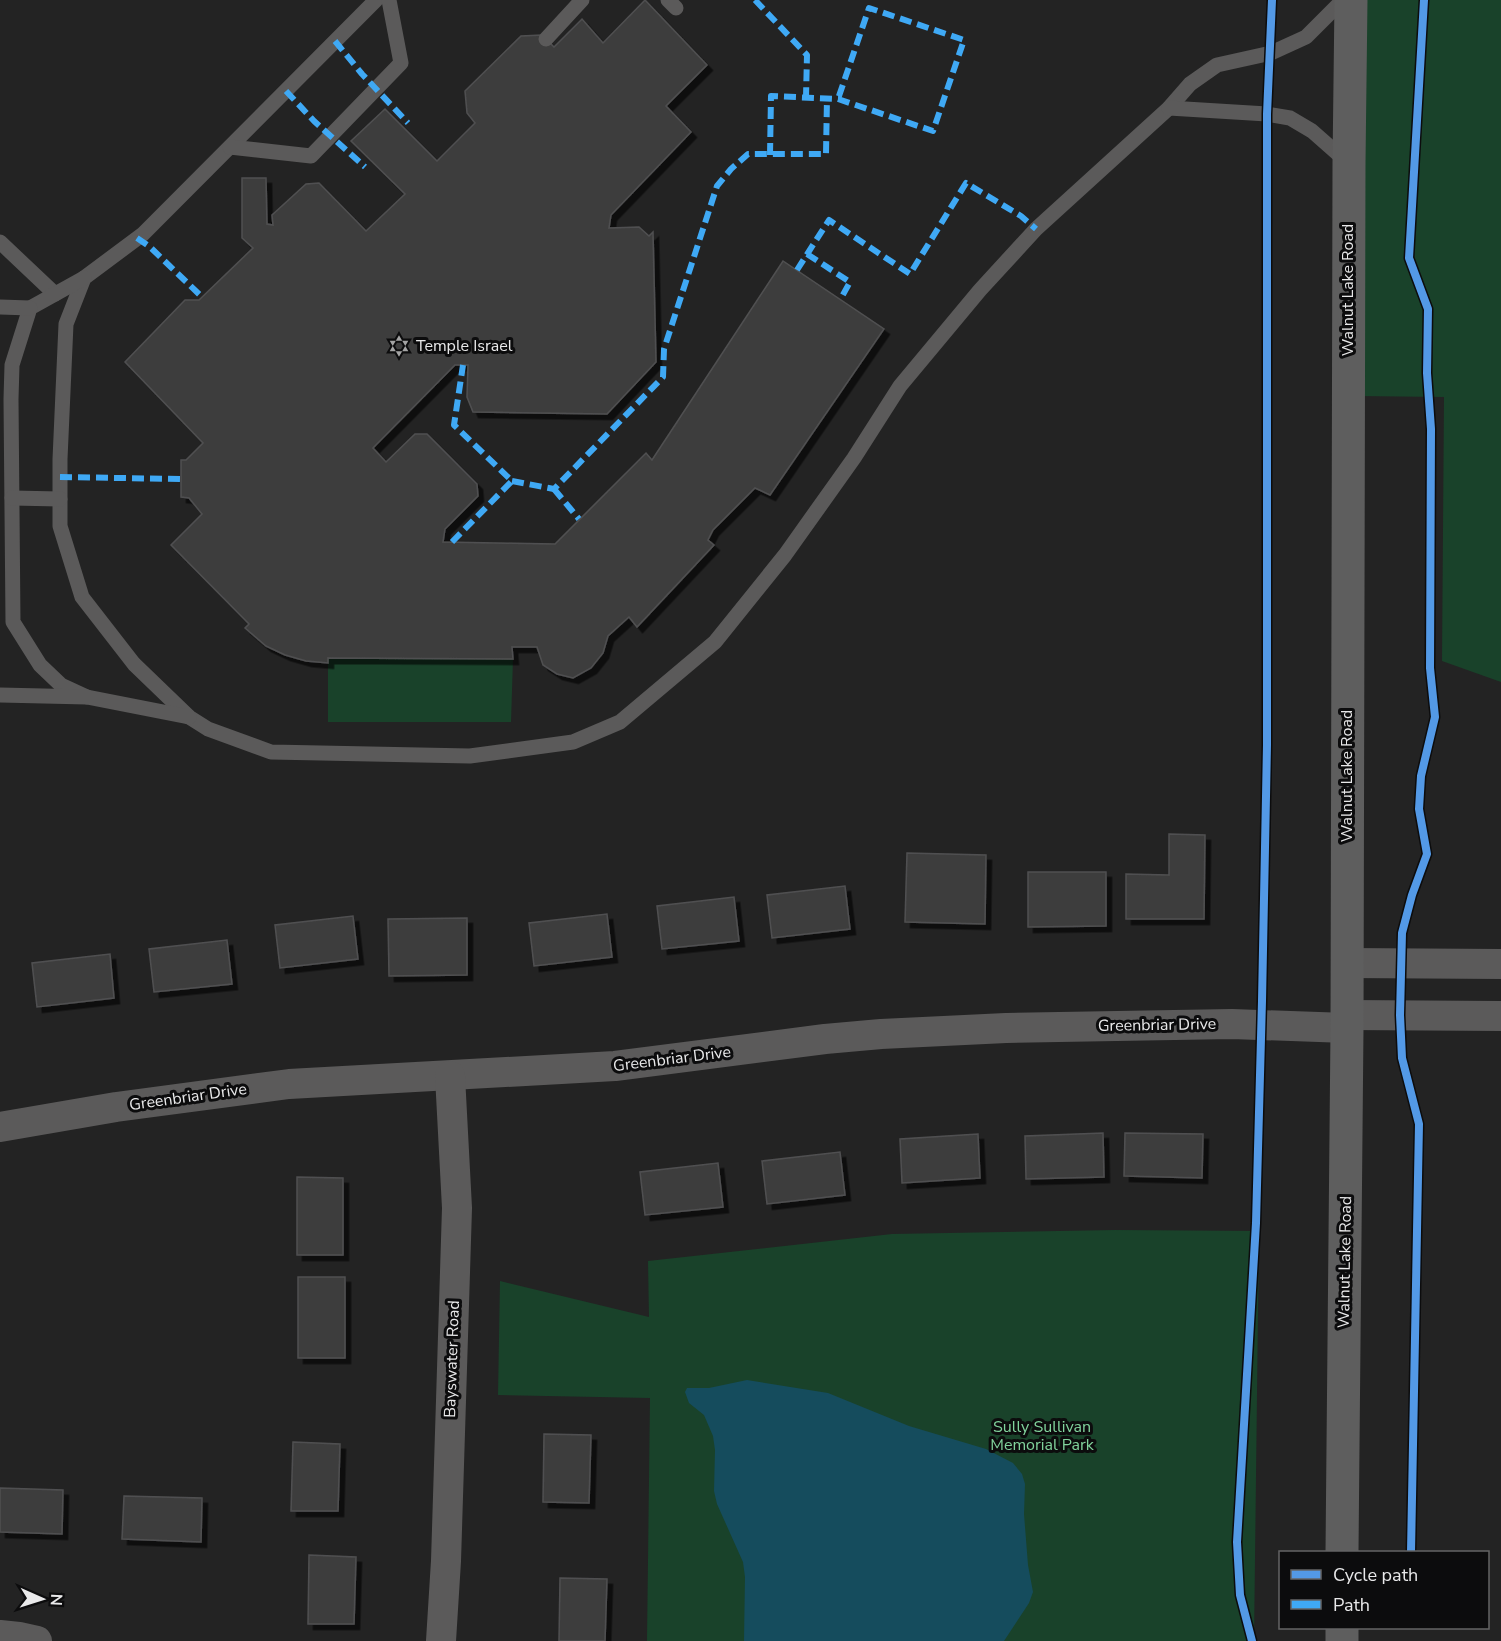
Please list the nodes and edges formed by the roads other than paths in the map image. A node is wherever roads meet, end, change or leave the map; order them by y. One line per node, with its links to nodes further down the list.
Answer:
1 (376, 0): 8 (lane)
2 (390, 0): 8 (lane)
3 (582, 0): 6 (lane)
4 (1343, 0): 7 (lane)
5 (1351, 0): 9 (street, Walnut Lake Road)
6 (546, 39)
7 (1168, 108): 9 (lane); 19 (lane)
8 (230, 147): 11 (lane)
9 (1349, 163): 20 (street, Walnut Lake Road)
10 (0, 242): 12 (lane)
11 (84, 278): 12 (lane); 16 (lane)
12 (55, 294): 14 (lane)
13 (0, 307): 14 (lane)
14 (30, 308): 15 (lane)
15 (12, 498): 16 (lane); 18 (lane)
16 (60, 499): 19 (lane)
17 (0, 695): 18 (lane)
18 (87, 698): 19 (lane)
19 (189, 717)
20 (1347, 963): 21 (street); 23 (street, Walnut Lake Road)
21 (1501, 964)
22 (1501, 1016): 23 (street, Greenbriar Drive)
23 (1347, 1021): 24 (street, Greenbriar Drive); 26 (street, Walnut Lake Road)
24 (450, 1076): 25 (street, Greenbriar Drive); 29 (street, Bayswater Road)
25 (0, 1127)
26 (1342, 1551)
27 (0, 1635): 28 (street)
28 (37, 1641)
29 (441, 1641)

